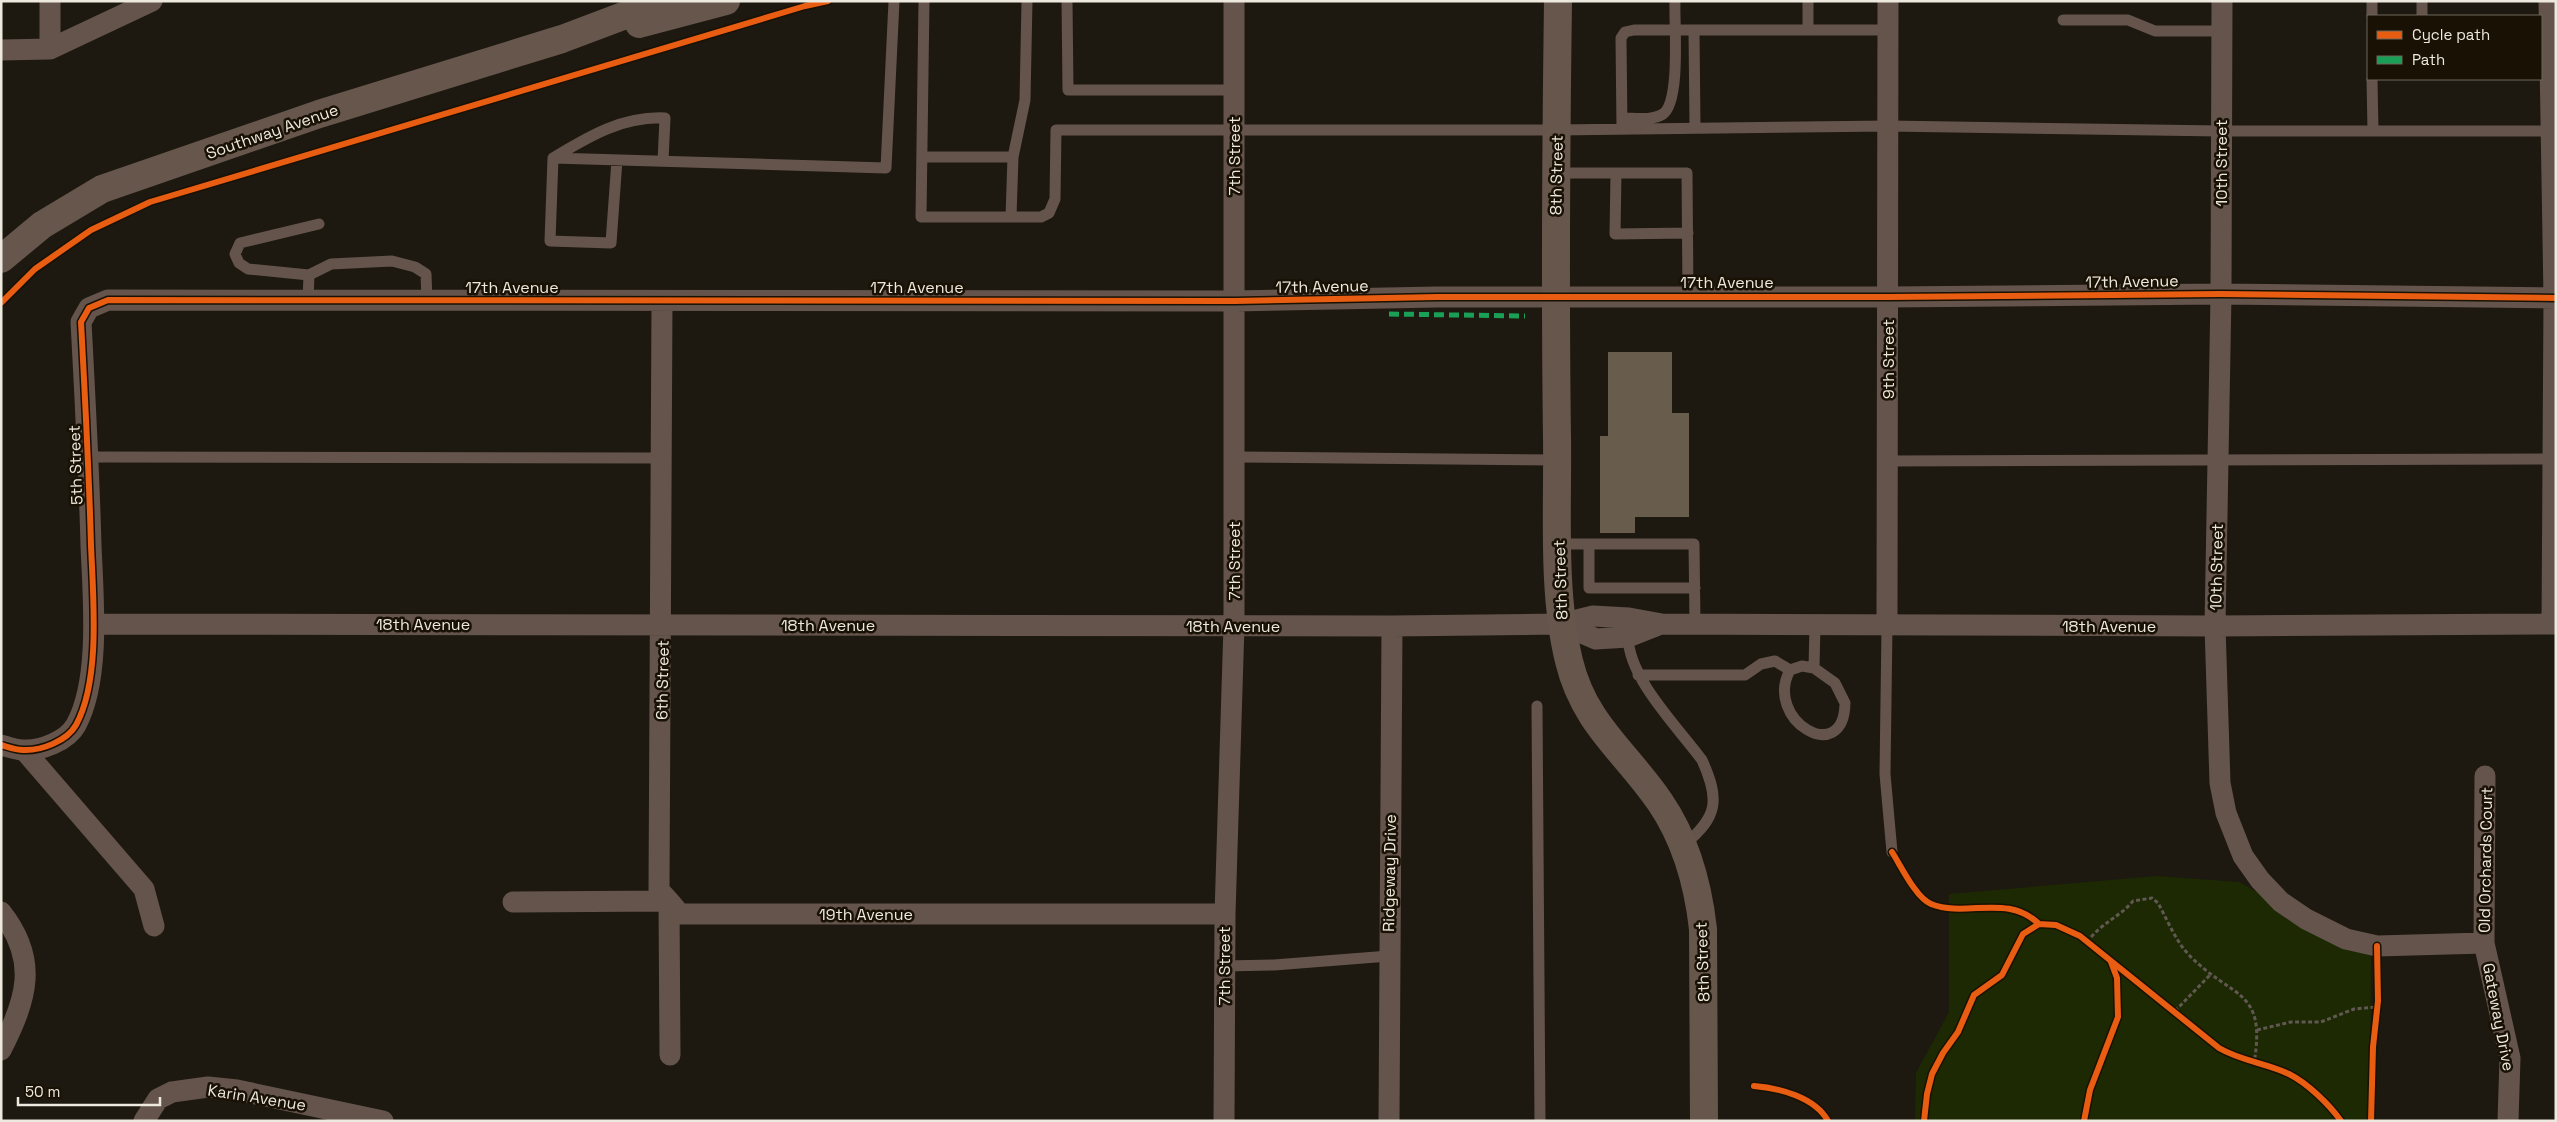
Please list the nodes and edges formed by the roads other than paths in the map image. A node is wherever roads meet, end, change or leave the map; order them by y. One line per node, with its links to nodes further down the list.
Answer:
1 (50, 1): 28 (street)
2 (152, 1): 28 (street)
3 (663, 1): 27 (main road, Southway Avenue)
4 (726, 1): 27 (main road, Southway Avenue)
5 (894, 1): 44 (lane)
6 (924, 1): 40 (lane)
7 (1027, 1): 41 (lane)
8 (1067, 1): 31 (lane)
9 (1234, 1): 31 (street, 7th Street)
10 (1558, 1): 36 (main road, 8th Street)
11 (1675, 1): 21 (lane)
12 (1808, 1): 23 (lane)
13 (1888, 1): 24 (street, 9th Street)
14 (2222, 1): 25 (street, 10th Street)
15 (2372, 1): 18 (lane)
16 (2422, 1): 19 (lane)
17 (2549, 1): 26 (street)
18 (2372, 15)
19 (2422, 15)
20 (2063, 20): 25 (lane)
21 (1674, 30): 22 (lane); 32 (lane); 32 (lane)
22 (1694, 30): 23 (lane); 34 (lane)
23 (1808, 30): 24 (lane)
24 (1888, 30): 33 (street, 9th Street)
25 (2222, 31): 37 (street, 10th Street)
26 (2545, 36): 39 (street)
27 (562, 39): 50 (main road, Southway Avenue)
28 (50, 49): 29 (street)
29 (1, 50)
30 (2372, 80): 38 (lane)
31 (1234, 90): 35 (street, 7th Street)
32 (1622, 124): 34 (lane); 36 (lane)
33 (1888, 126): 34 (lane); 37 (lane); 55 (street, 9th Street)
34 (1695, 128)
35 (1234, 129): 36 (lane); 47 (lane); 59 (street, 7th Street)
36 (1556, 130): 45 (main road, 8th Street)
37 (2221, 131): 38 (lane); 52 (street, 10th Street)
38 (2373, 131): 39 (lane)
39 (2553, 131): 56 (street)
40 (922, 157): 41 (lane); 47 (lane)
41 (1013, 157): 47 (lane)
42 (553, 158): 43 (lane); 43 (lane); 44 (lane)
43 (617, 160): 44 (lane)
44 (663, 161)
45 (1555, 173): 46 (lane); 54 (main road, 8th Street)
46 (1616, 173): 49 (lane); 49 (lane)
47 (1011, 217)
48 (319, 224): 51 (lane)
49 (1688, 233): 53 (lane)
50 (1, 259)
51 (309, 274): 57 (lane); 58 (lane)
52 (2221, 294): 55 (street, 17th Avenue); 56 (street, 17th Avenue); 65 (street, 10th Street)
53 (1688, 296): 54 (street, 17th Avenue); 55 (street, 17th Avenue)
54 (1555, 297): 59 (street, 17th Avenue); 67 (main road, 8th Street)
55 (1888, 297): 68 (street, 9th Street)
56 (2555, 298): 66 (street)
57 (308, 300): 58 (street, 17th Avenue); 61 (street, 17th Avenue)
58 (427, 301): 60 (street, 17th Avenue)
59 (1235, 301): 60 (street, 17th Avenue); 63 (street, 7th Street)
60 (662, 302): 64 (street, 6th Street)
61 (89, 308): 62 (street, 5th Street)
62 (89, 457): 64 (lane); 72 (street, 5th Street)
63 (1234, 457): 67 (lane); 79 (street, 7th Street)
64 (662, 458): 73 (street, 6th Street)
65 (2218, 459): 66 (lane); 68 (lane); 82 (street, 10th Street)
66 (2554, 459): 77 (street)
67 (1557, 460): 69 (main road, 8th Street)
68 (1888, 461): 81 (street, 9th Street)
69 (1558, 544): 70 (lane); 74 (main road, 8th Street)
70 (1589, 544): 71 (lane); 71 (lane)
71 (1695, 588): 76 (lane)
72 (94, 624): 73 (street, 18th Avenue); 89 (street, 5th Street)
73 (662, 624): 79 (street, 18th Avenue); 93 (street, 6th Street)
74 (1561, 624): 75 (street, 18th Avenue); 80 (street, 18th Avenue); 83 (street, 18th Avenue); 91 (main road, 8th Street)
75 (1662, 624): 76 (street, 18th Avenue); 83 (street, 18th Avenue)
76 (1695, 624): 78 (street, 18th Avenue)
77 (2554, 624): 82 (street, 18th Avenue)
78 (1815, 625): 81 (street, 18th Avenue); 84 (lane)
79 (1234, 626): 80 (street, 18th Avenue); 96 (street, 7th Street)
80 (1392, 626): 99 (street, Ridgeway Drive)
81 (1887, 626): 82 (street, 18th Avenue); 92 (lane)
82 (2214, 626): 98 (street, 10th Street)
83 (1628, 637): 86 (lane)
84 (1814, 668): 85 (lane); 85 (lane)
85 (1790, 670): 86 (lane)
86 (1638, 675): 91 (lane)
87 (1537, 706): 107 (lane)
88 (1, 745): 89 (street)
89 (24, 750): 97 (street)
90 (2486, 776): 98 (street, Old Orchards Court)
91 (1684, 845): 108 (main road, 8th Street)
92 (1892, 852)
93 (668, 901): 94 (street); 96 (street, 19th Avenue); 102 (street, 6th Street)
94 (513, 902)
95 (1, 912): 101 (street)
96 (1224, 914): 100 (street, 7th Street)
97 (154, 926)
98 (2484, 943): 109 (street, Gateway Drive)
99 (1388, 956): 100 (lane); 106 (street, Ridgeway Drive)
100 (1224, 966): 105 (street, 7th Street)
101 (1, 1050)
102 (670, 1055)
103 (144, 1121): 104 (street, Karin Avenue)
104 (383, 1121)
105 (1224, 1121)
106 (1389, 1121)
107 (1540, 1121)
108 (1704, 1121)
109 (2508, 1121)

